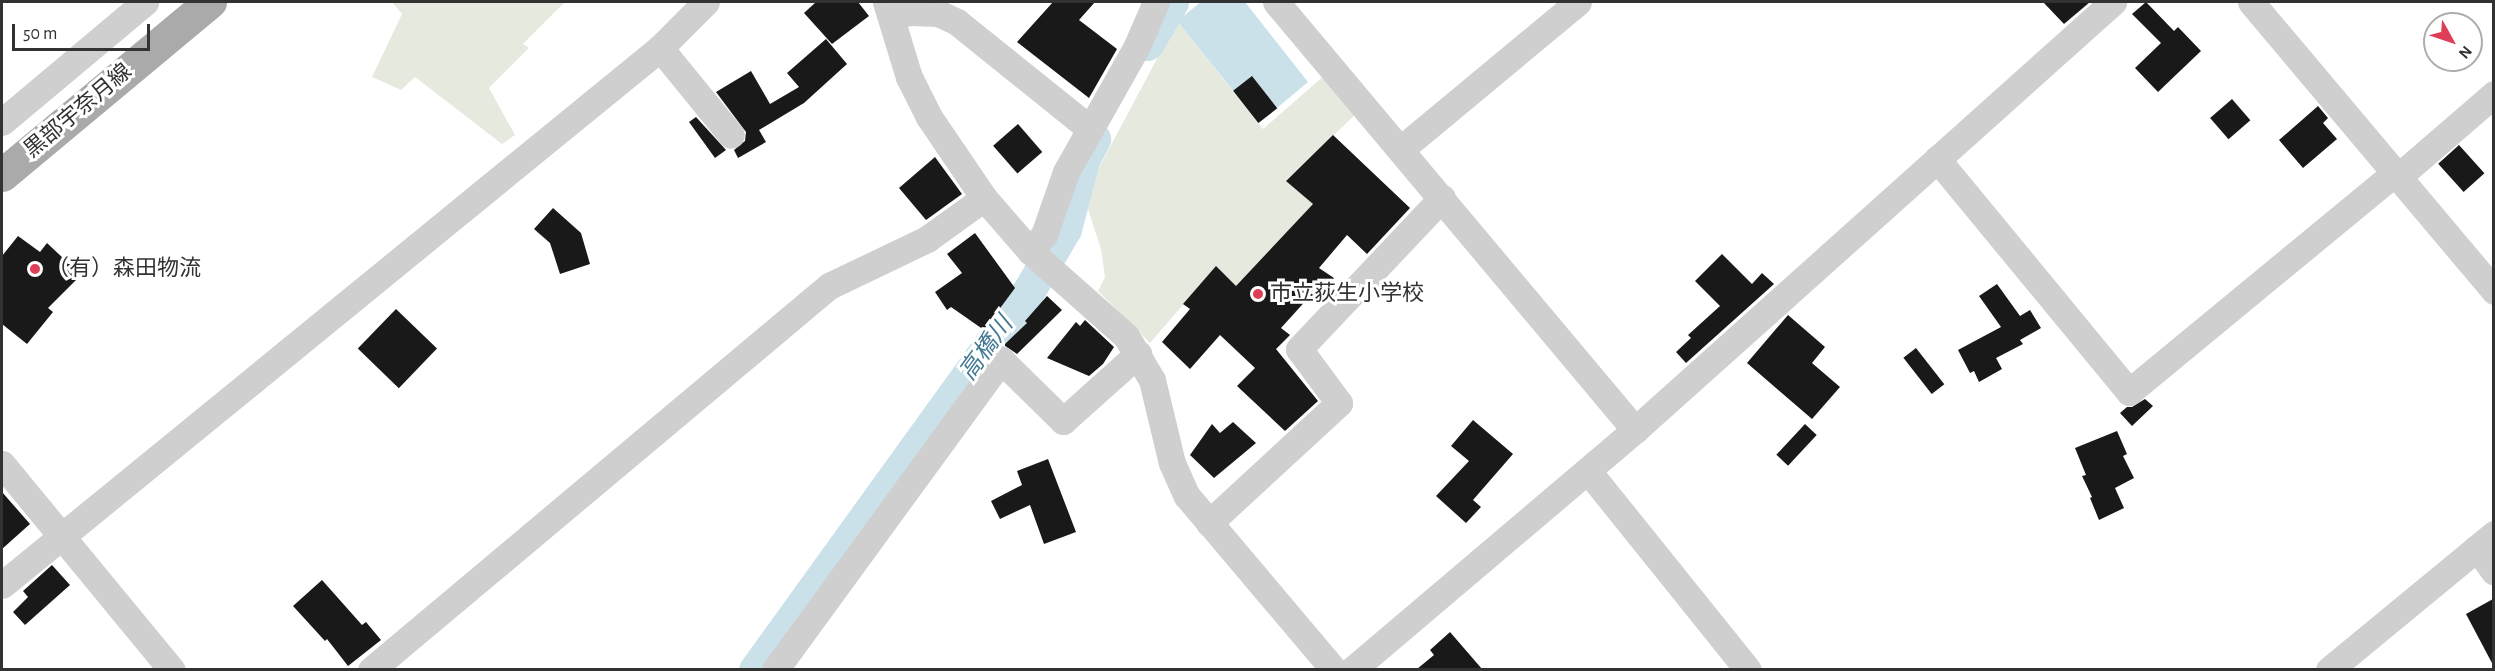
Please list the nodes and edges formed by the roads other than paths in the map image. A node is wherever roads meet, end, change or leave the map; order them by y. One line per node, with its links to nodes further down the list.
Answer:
1 (145, 2): 12 (street)
2 (210, 2): 17 (main road, 黒部宇奈月線)
3 (706, 2): 10 (street)
4 (1156, 2): 13 (street)
5 (1276, 2): 15 (street)
6 (1578, 2): 15 (street)
7 (2251, 2): 18 (street)
8 (2109, 3): 16 (street)
9 (889, 8): 13 (street); 19 (street)
10 (660, 48): 14 (street); 28 (street)
11 (2493, 94): 18 (street)
12 (2, 122)
13 (1089, 128): 21 (street)
14 (731, 135)
15 (1401, 149): 20 (street)
16 (1937, 159): 18 (street); 24 (street)
17 (2, 175)
18 (2396, 175): 22 (street)
19 (984, 198): 21 (street); 33 (street)
20 (1442, 198): 24 (street); 27 (street)
21 (1030, 251): 23 (street)
22 (2493, 291)
23 (1138, 354): 27 (street); 34 (street)
24 (1635, 430): 26 (street)
25 (2, 464): 28 (street)
26 (1588, 471): 36 (street); 37 (street)
27 (1209, 523): 35 (street)
28 (61, 535): 31 (street); 32 (street)
29 (2485, 541): 30 (street); 38 (street)
30 (2493, 572)
31 (2, 585)
32 (172, 669)
33 (371, 669)
34 (775, 669)
35 (1334, 669)
36 (1352, 669)
37 (1749, 669)
38 (2329, 669)

